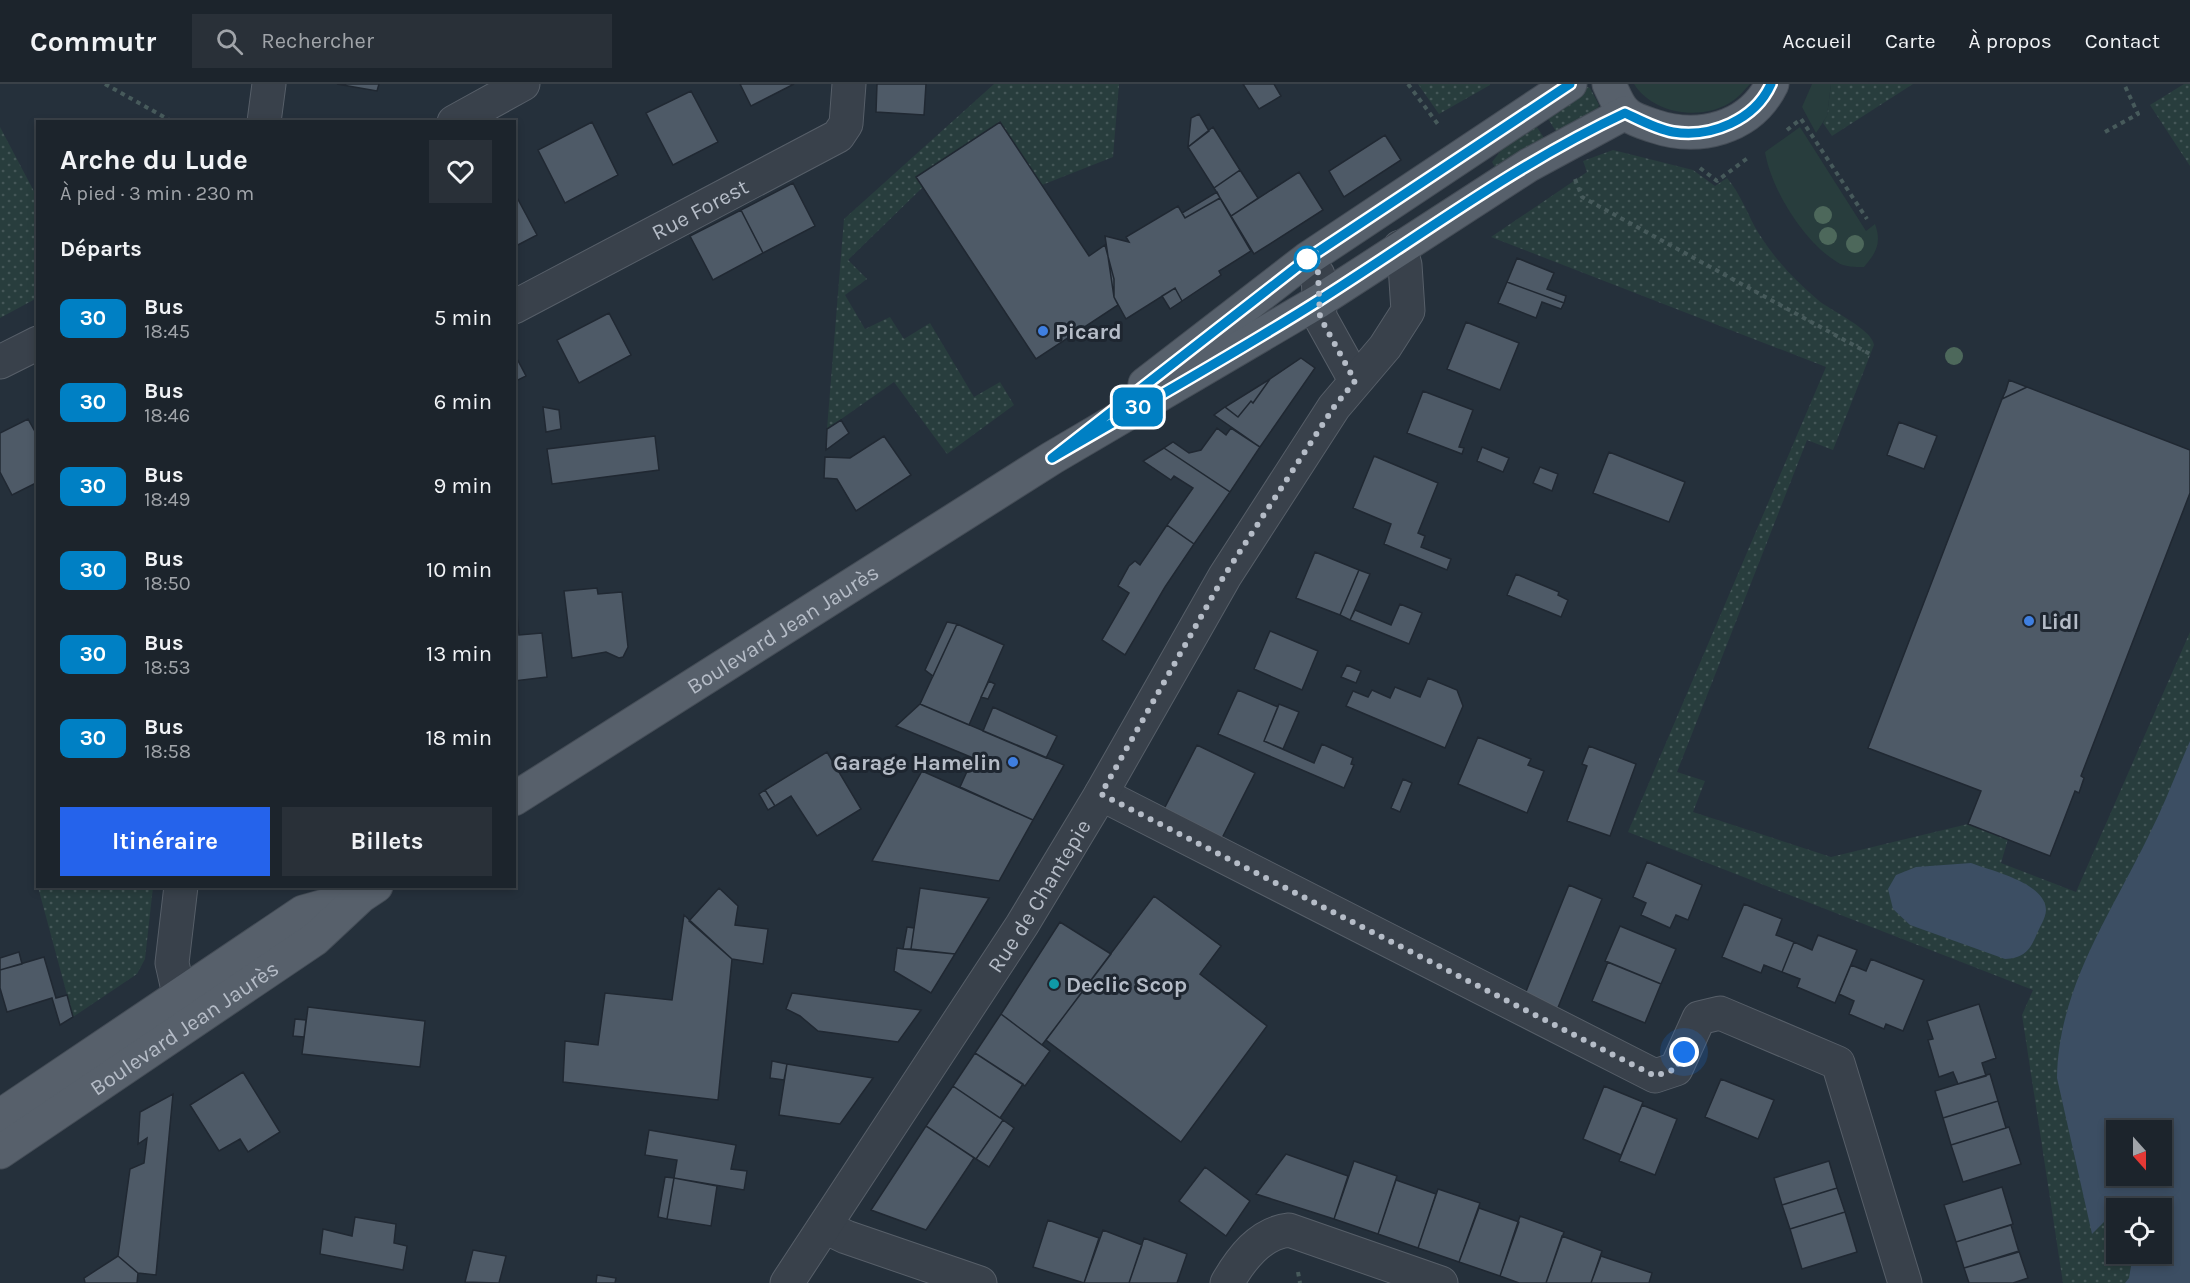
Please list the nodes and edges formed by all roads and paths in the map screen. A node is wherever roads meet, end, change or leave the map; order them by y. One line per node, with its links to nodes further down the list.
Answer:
1 (105, 84): 11 (path)
2 (269, 84): 12 (street)
3 (523, 84): 13 (street)
4 (849, 84): 19 (street, Rue Forest)
5 (1408, 84): 14 (path)
6 (1570, 84): 18 (main road, Boulevard Jean Jaurès)
7 (1609, 84): 10 (main road)
8 (1772, 84): 10 (main road)
9 (2124, 84): 15 (path)
10 (1625, 113): 16 (main road, Boulevard Jean Jaurès)
11 (169, 120)
12 (264, 120)
13 (458, 120)
14 (1442, 129)
15 (2105, 132)
16 (1559, 148): 17 (main road, Boulevard Jean Jaurès); 21 (path)
17 (1400, 247): 18 (main road, Boulevard Jean Jaurès); 23 (street, Rue de Chantepie)
18 (1318, 276): 23 (street); 24 (main road, Boulevard Jean Jaurès); 24 (main road, Boulevard Jean Jaurès)
19 (516, 307)
20 (36, 344): 22 (street)
21 (1870, 354)
22 (0, 362)
23 (1355, 381): 25 (street, Rue de Chantepie)
24 (1052, 458): 26 (main road, Boulevard Jean Jaurès)
25 (1101, 794): 32 (street, Rue de Chantepie); 37 (street)
26 (516, 798)
27 (181, 888): 29 (street)
28 (369, 891): 29 (main road, Boulevard Jean Jaurès); 31 (main road, Boulevard Jean Jaurès)
29 (179, 994): 30 (main road, Boulevard Jean Jaurès)
30 (0, 1116)
31 (0, 1152)
32 (825, 1227): 33 (street, Rue de Chantepie); 34 (street)
33 (787, 1283)
34 (980, 1283)
35 (1227, 1283): 36 (street)
36 (1441, 1283)
37 (1905, 1283)

